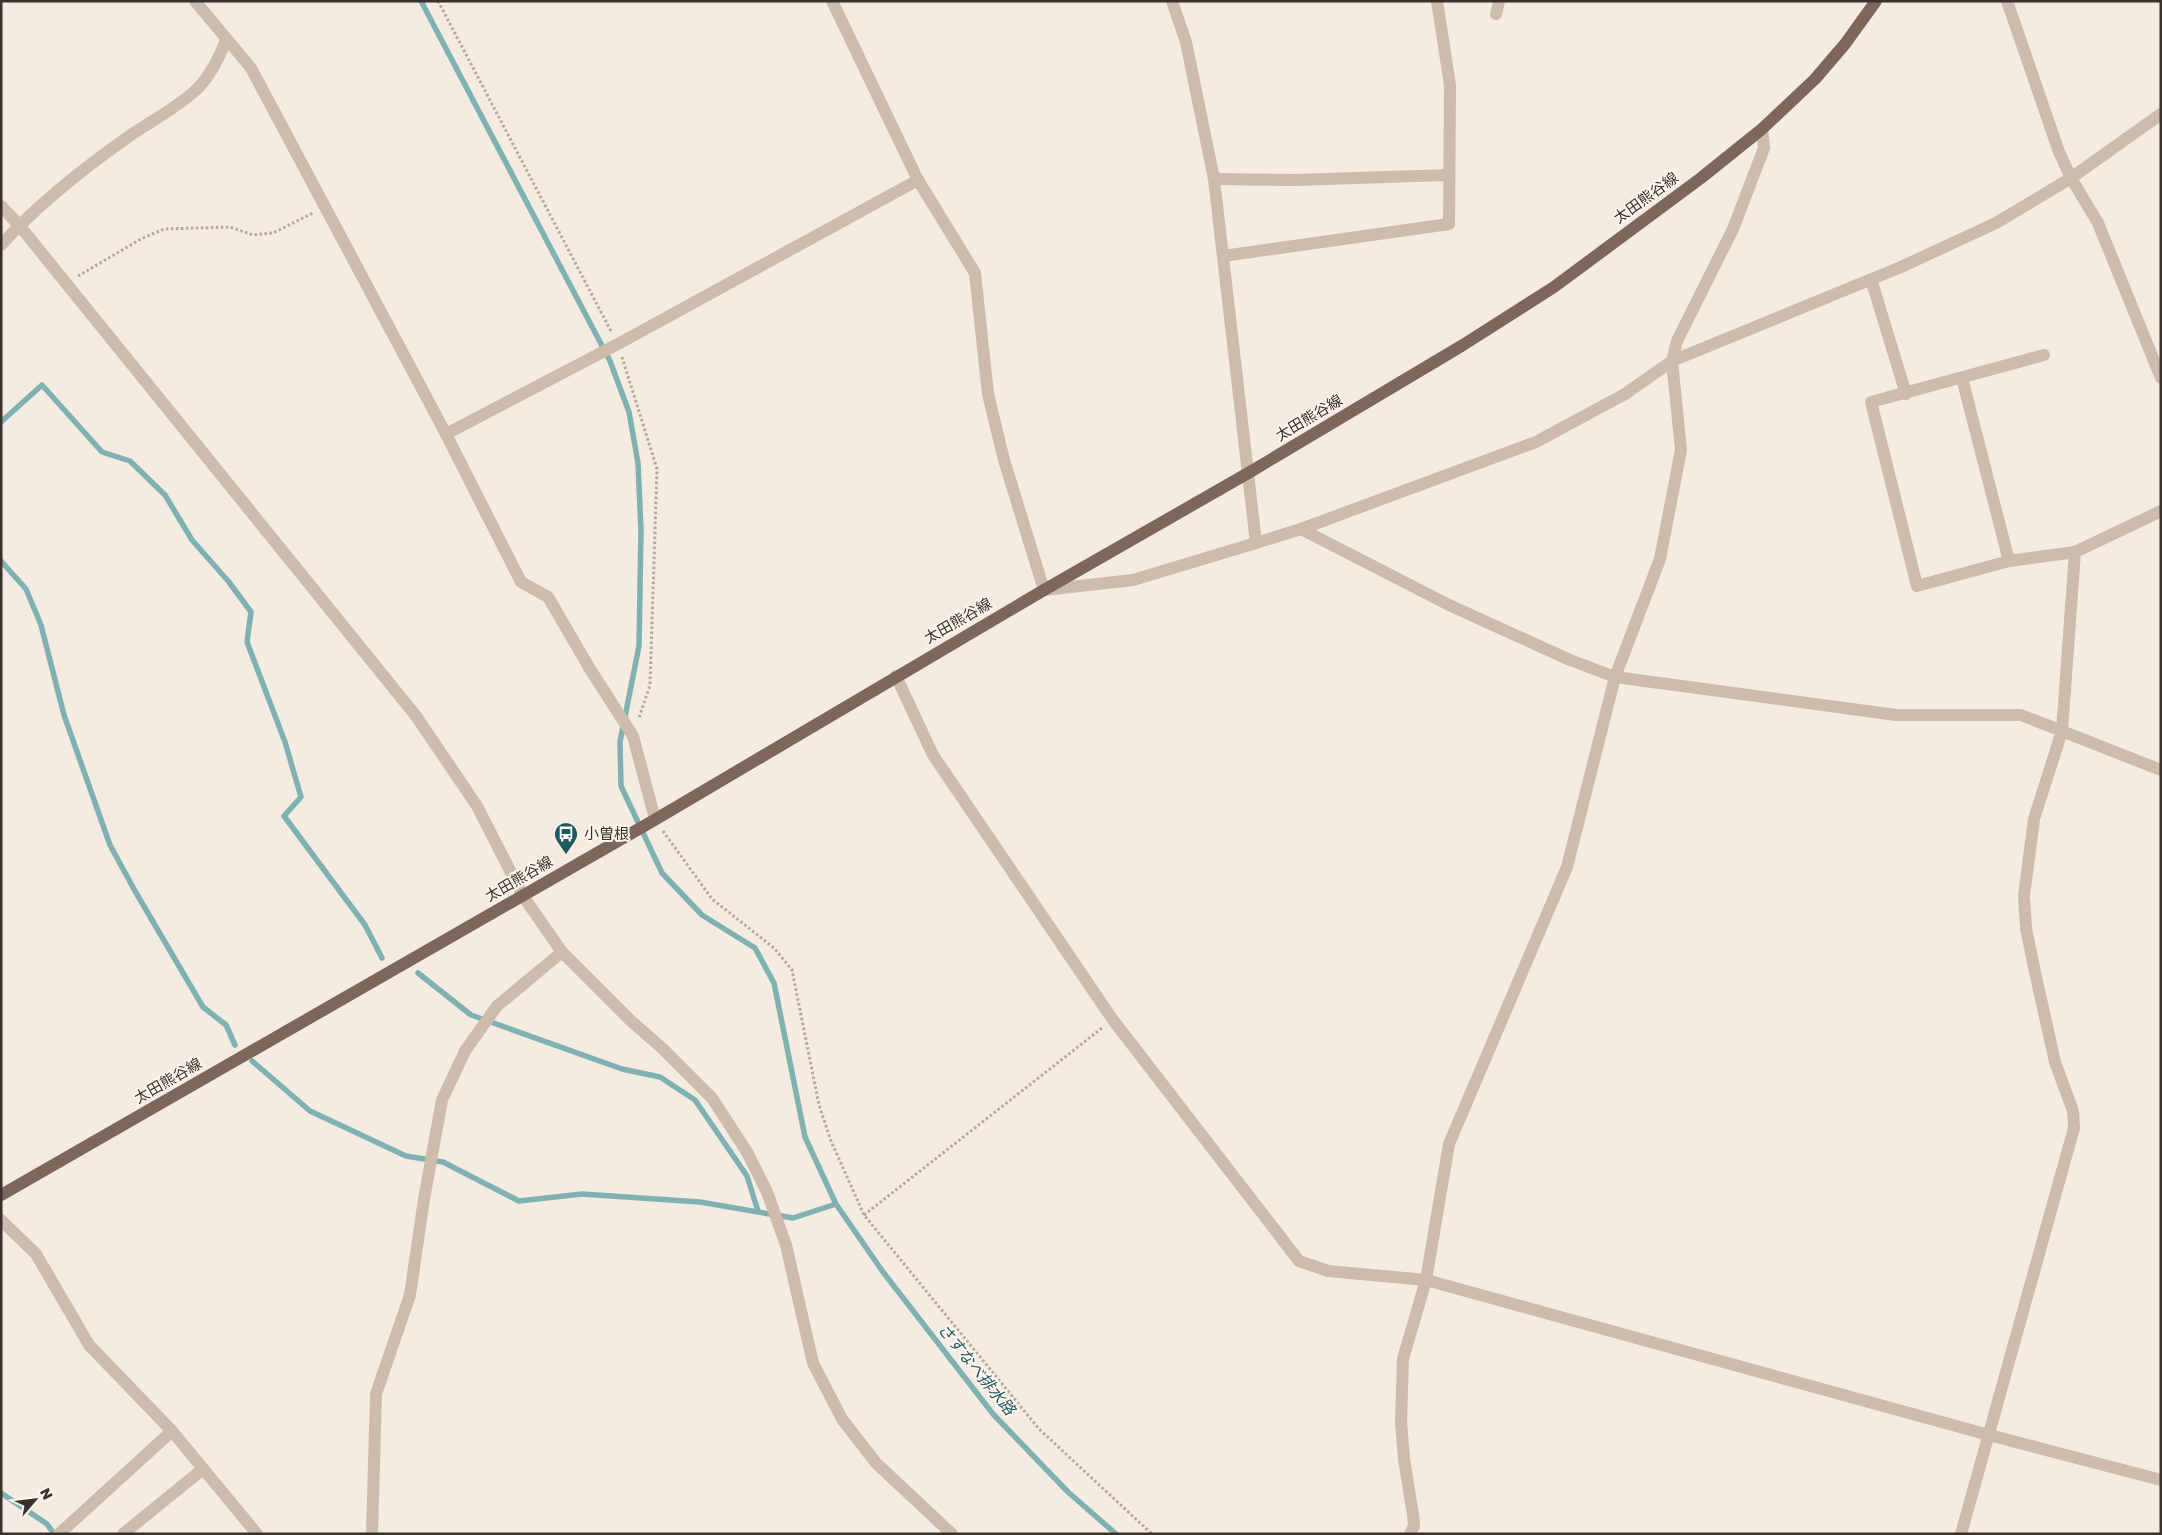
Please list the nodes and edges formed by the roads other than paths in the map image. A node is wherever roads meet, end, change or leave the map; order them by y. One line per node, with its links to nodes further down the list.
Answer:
1 (195, 1): 9 (street)
2 (832, 1): 15 (street)
3 (1172, 1): 14 (street)
4 (1437, 1): 12 (street)
5 (1499, 1): 8 (street)
6 (1876, 1): 11 (main road, 太田熊谷線)
7 (2007, 1): 13 (street)
8 (1496, 14)
9 (226, 40): 17 (street); 26 (street)
10 (2161, 114): 13 (street)
11 (1762, 129): 22 (street); 27 (main road, 太田熊谷線)
12 (1449, 175): 14 (street); 19 (street)
13 (2071, 178): 20 (street); 24 (street)
14 (1214, 179): 19 (street)
15 (918, 180): 26 (street); 33 (street)
16 (1, 206): 17 (street)
17 (20, 225): 18 (street); 39 (street)
18 (1, 245)
19 (1223, 256): 27 (street)
20 (1871, 279): 22 (street); 25 (street)
21 (2044, 355): 23 (street)
22 (1672, 361): 29 (street); 35 (street)
23 (1962, 378): 25 (street); 32 (street)
24 (2161, 378)
25 (1906, 394): 32 (street)
26 (446, 434): 38 (street)
27 (1250, 472): 30 (street); 33 (main road, 太田熊谷線)
28 (2161, 511): 31 (street)
29 (1301, 530): 30 (street); 35 (street)
30 (1256, 543): 33 (street)
31 (2075, 552): 32 (street); 36 (street)
32 (2009, 561)
33 (1044, 590): 34 (main road, 太田熊谷線)
34 (896, 676): 38 (main road, 太田熊谷線); 43 (street)
35 (1615, 677): 36 (street); 43 (street)
36 (2062, 731): 37 (street); 45 (street)
37 (2161, 770)
38 (653, 821): 39 (main road, 太田熊谷線)
39 (523, 896): 40 (street); 41 (main road, 太田熊谷線)
40 (562, 952): 51 (street); 52 (street)
41 (1, 1196)
42 (1, 1220): 44 (street)
43 (1426, 1280): 45 (street); 53 (street)
44 (172, 1431): 46 (street); 48 (street)
45 (1989, 1435): 47 (street); 54 (street)
46 (203, 1468): 49 (street); 50 (street)
47 (2161, 1480)
48 (62, 1531)
49 (123, 1534)
50 (257, 1534)
51 (372, 1534)
52 (952, 1534)
53 (1410, 1534)
54 (1961, 1534)

